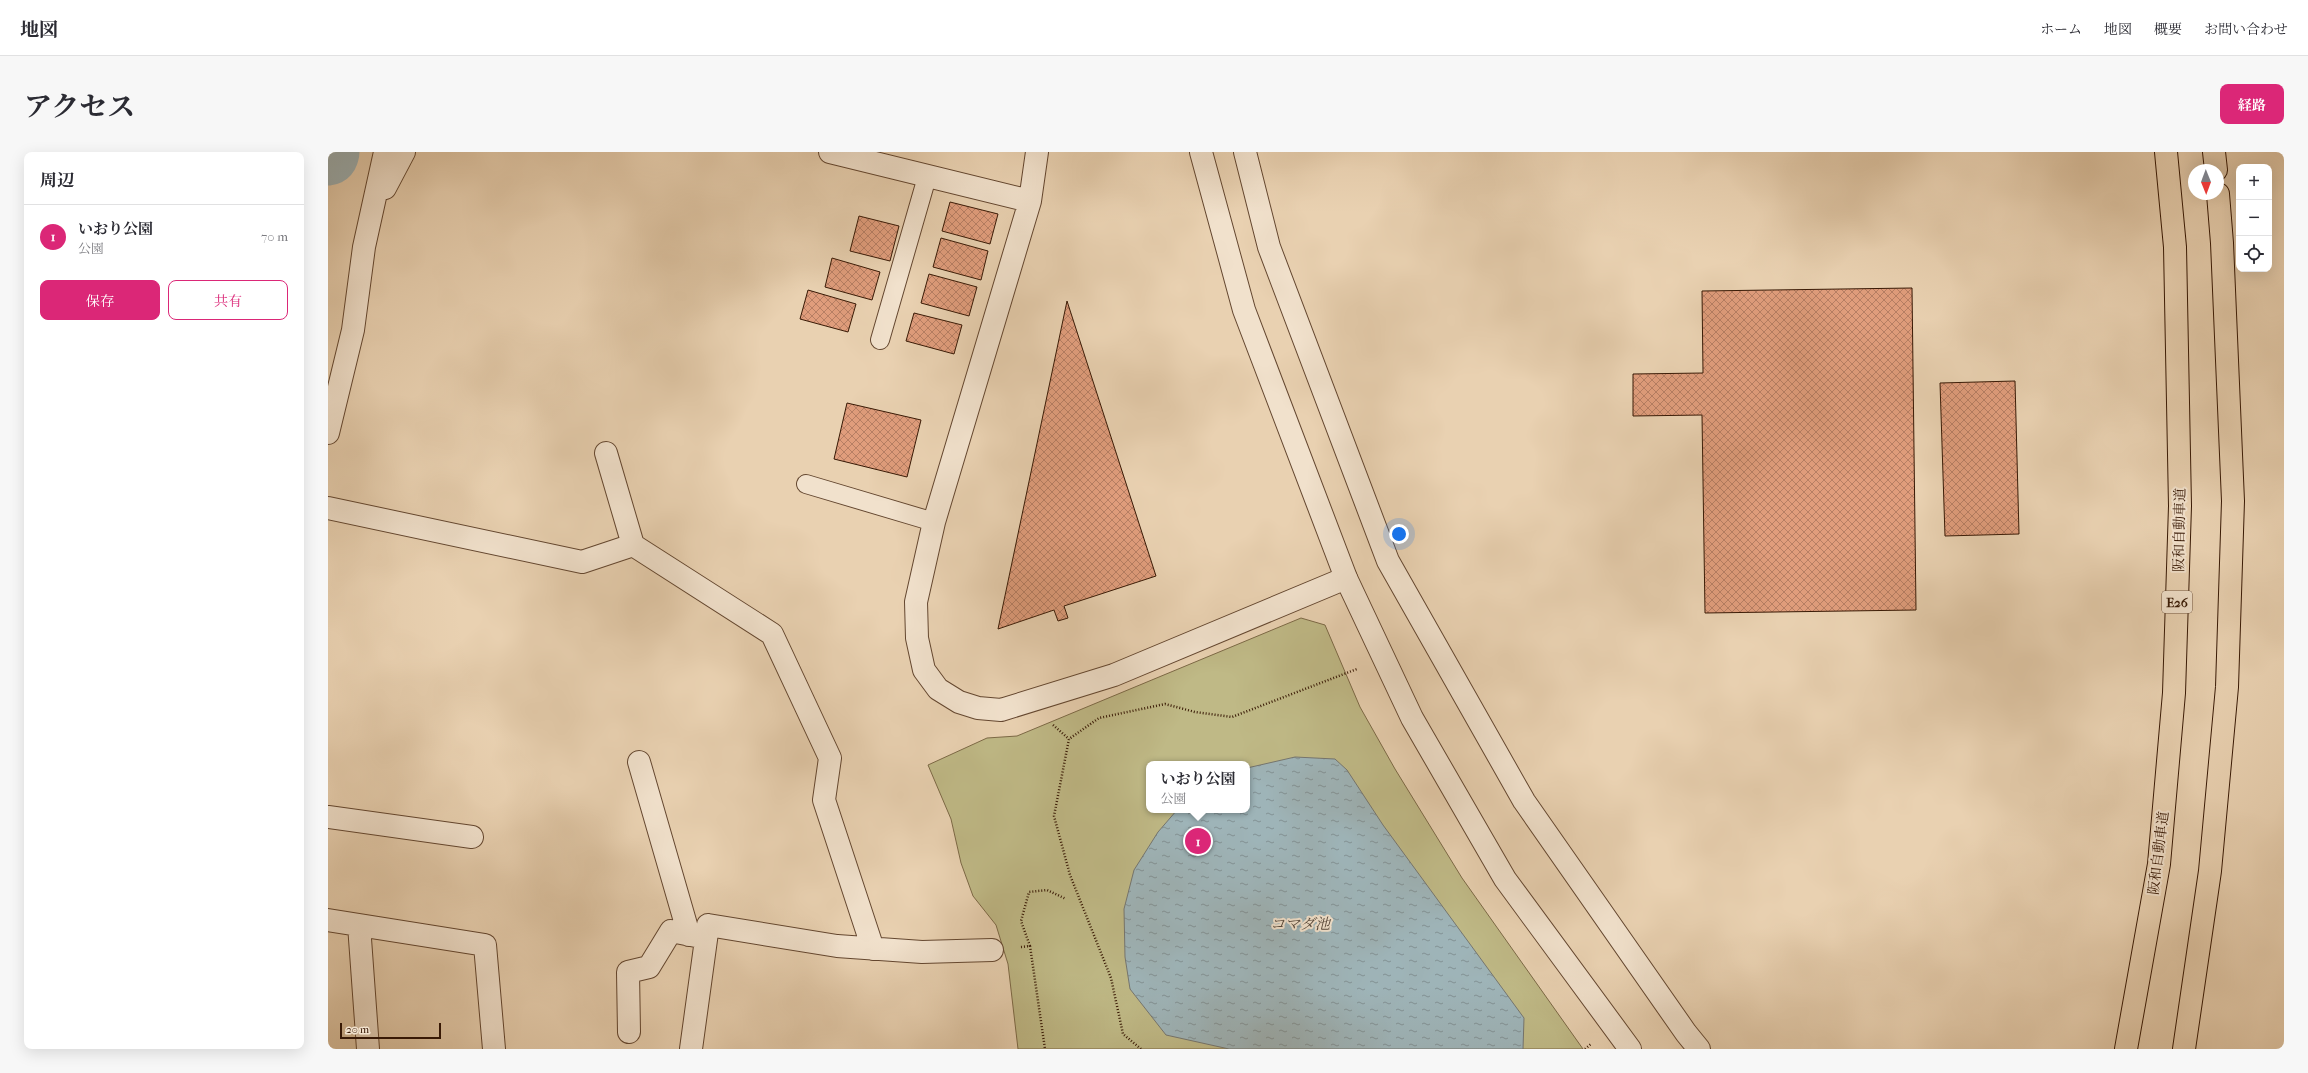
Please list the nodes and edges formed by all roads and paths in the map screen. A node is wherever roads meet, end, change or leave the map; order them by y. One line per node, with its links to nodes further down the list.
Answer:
1 (385, 152): 13 (street)
2 (404, 152): 13 (street)
3 (830, 152): 10 (street)
4 (1037, 152): 12 (street)
5 (1201, 152): 21 (street)
6 (1246, 152): 42 (street)
7 (2166, 152): 43 (highway, 阪和自動車道 / E26)
8 (2214, 152): 9 (highway)
9 (2215, 164)
10 (926, 177): 12 (street); 14 (lane)
11 (2218, 200): 44 (highway)
12 (1030, 201): 19 (street)
13 (372, 212): 15 (street)
14 (880, 340)
15 (328, 433)
16 (606, 453): 20 (street)
17 (806, 484): 19 (lane)
18 (328, 508): 20 (street)
19 (934, 522): 21 (street)
20 (633, 546): 31 (street)
21 (1346, 578): 41 (street)
22 (1357, 669): 39 (path)
23 (639, 762): 29 (street)
24 (328, 817): 25 (street)
25 (472, 837)
26 (1066, 899): 30 (path)
27 (328, 920): 28 (street)
28 (359, 925): 35 (street); 36 (street)
29 (698, 936): 31 (street); 33 (street); 37 (street)
30 (1030, 946): 32 (path); 38 (path)
31 (873, 949): 32 (street)
32 (992, 950)
33 (629, 1032)
34 (1592, 1044): 40 (path)
35 (368, 1049)
36 (494, 1049)
37 (691, 1049)
38 (1045, 1049)
39 (1141, 1049)
40 (1585, 1049)
41 (1630, 1049)
42 (1699, 1049)
43 (2126, 1049)
44 (2184, 1049)

